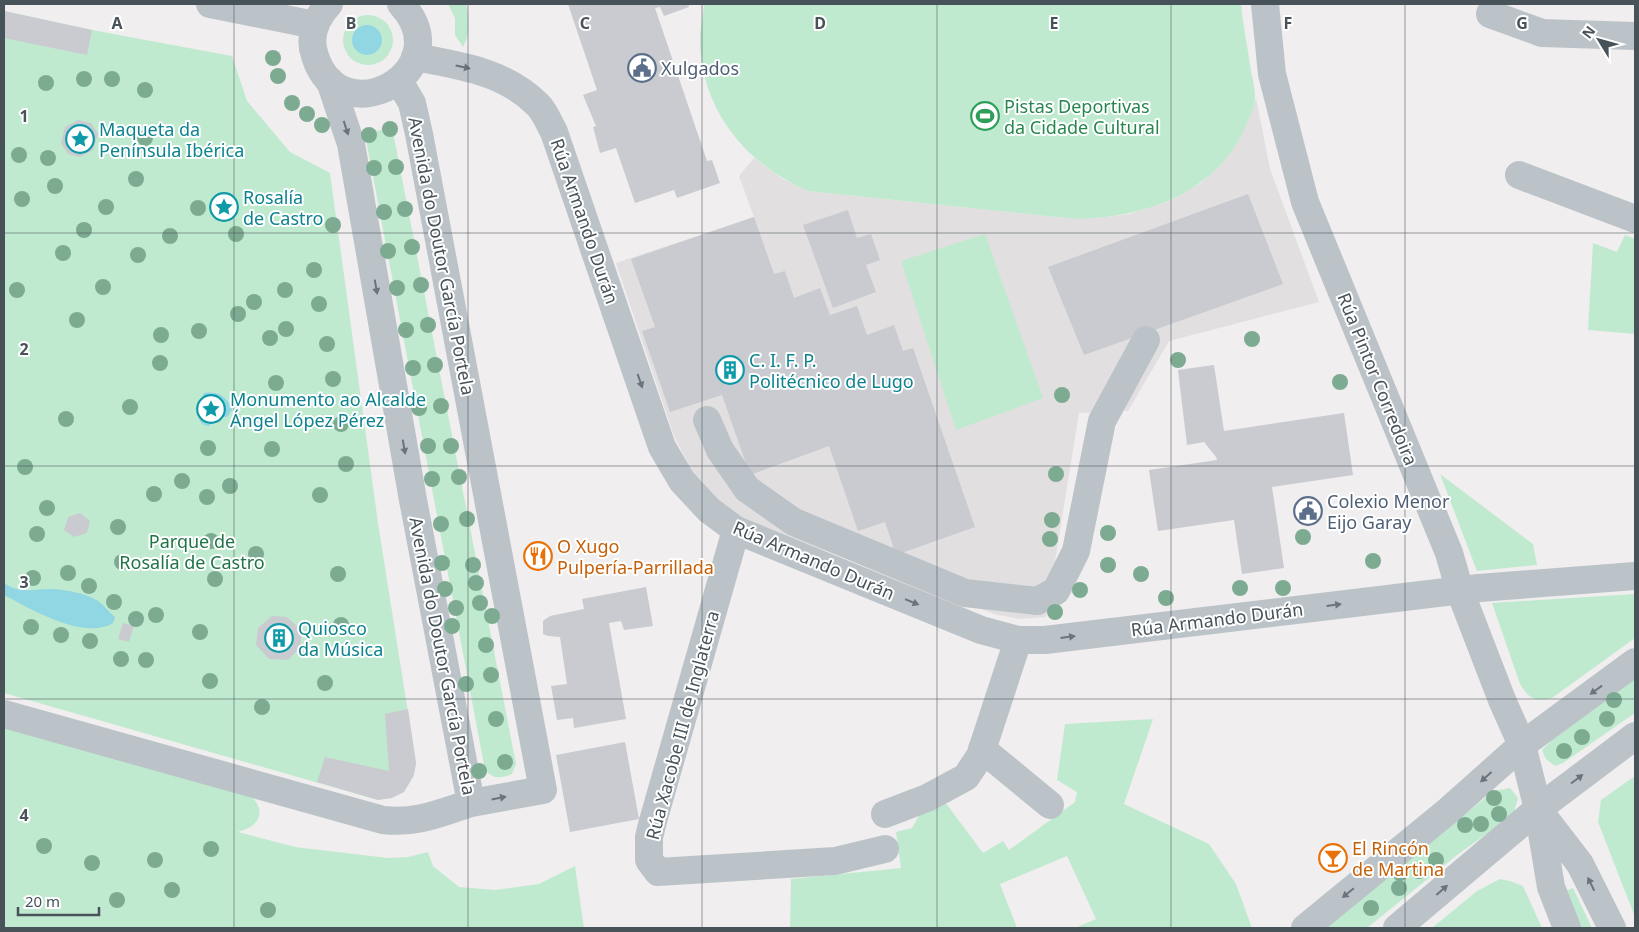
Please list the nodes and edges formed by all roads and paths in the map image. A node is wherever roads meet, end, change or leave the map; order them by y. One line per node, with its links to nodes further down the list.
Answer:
1 (210, 4): 4 (street)
2 (401, 4): 7 (street)
3 (1265, 4): 16 (street, Rúa Pintor Corredoira)
4 (322, 14): 9 (street, Avenida do Doutor García Portela)
5 (1490, 14): 6 (street)
6 (1635, 36)
7 (415, 57): 8 (street); 14 (street, Rúa Armando Durán, one-way to 14)
8 (399, 81): 9 (street); 23 (street, Avenida do Doutor García Portela, one-way to 8)
9 (330, 82): 23 (street, Avenida do Doutor García Portela, one-way to 23)
10 (1520, 174): 11 (street)
11 (1635, 219)
12 (1146, 340): 13 (street)
13 (707, 420)
14 (736, 530): 17 (street, Rúa Armando Durán, one-way to 17); 27 (street, Rúa Xacobe III de Inglaterra)
15 (1635, 576): 16 (street, Rúa Armando Durán)
16 (1460, 591): 17 (street, Rúa Armando Durán, one-way to 16); 21 (street, Rúa Pintor Corredoira)
17 (1018, 640): 22 (street)
18 (1635, 662): 21 (street, one-way to 21)
19 (4, 714): 23 (street)
20 (1635, 736): 25 (street, one-way to 20)
21 (1522, 745): 25 (street, Rúa Pintor Corredoira); 28 (street, one-way to 28)
22 (982, 749): 24 (street); 26 (street)
23 (471, 803)
24 (1050, 805)
25 (1538, 809): 29 (street, one-way to 25); 30 (street, Rúa Pintor Corredoira); 31 (street, one-way to 25)
26 (885, 814)
27 (885, 849)
28 (1305, 928)
29 (1397, 928)
30 (1567, 928)
31 (1612, 928)

